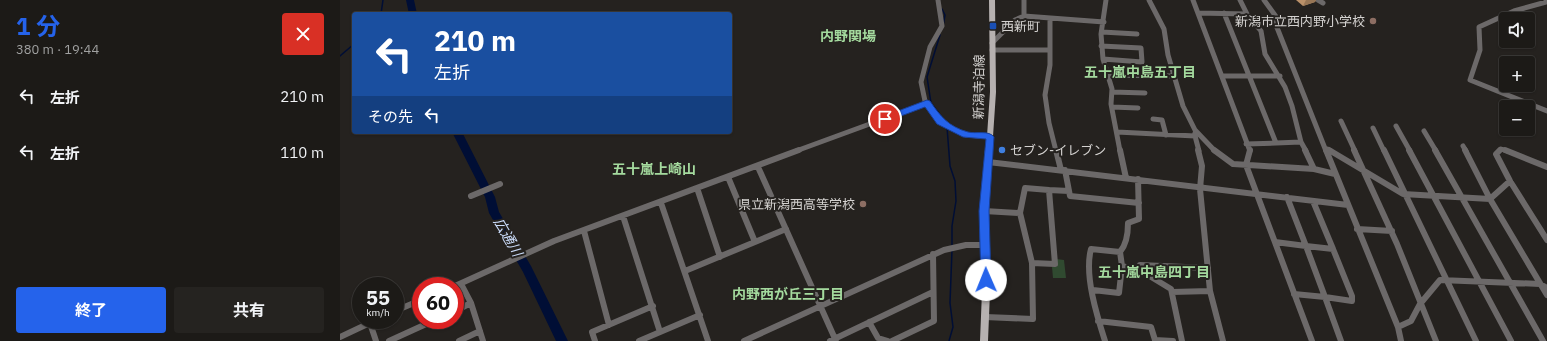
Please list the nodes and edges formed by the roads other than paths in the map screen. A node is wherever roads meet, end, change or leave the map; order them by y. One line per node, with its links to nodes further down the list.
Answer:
1 (938, 0): 31 (street)
2 (992, 0): 21 (main road, 新潟寺泊線)
3 (1024, 0): 15 (street)
4 (1106, 0): 17 (street)
5 (1149, 0): 25 (street)
6 (1193, 0): 12 (street)
7 (1240, 0): 14 (street)
8 (1264, 0): 48 (street)
9 (1318, 0): 11 (street)
10 (1546, 0): 34 (street)
11 (1323, 3)
12 (1198, 13): 13 (street); 26 (street)
13 (1224, 13): 14 (street); 27 (street)
14 (1247, 14): 28 (street)
15 (1024, 16): 16 (street); 21 (street)
16 (1050, 19): 17 (street); 22 (street)
17 (1104, 22): 18 (street)
18 (1102, 32): 19 (street); 20 (street)
19 (1137, 34)
20 (1101, 46): 23 (street); 23 (street)
21 (992, 47): 22 (street); 43 (main road, 新潟寺泊線)
22 (1049, 50): 54 (street)
23 (1103, 59): 24 (street)
24 (1106, 75): 25 (street); 29 (street)
25 (1174, 76): 41 (street)
26 (1223, 76): 27 (street); 46 (street)
27 (1249, 76): 28 (street); 45 (street)
28 (1280, 76): 44 (street)
29 (1112, 92): 30 (street); 32 (street)
30 (1145, 93)
31 (927, 103): 43 (street); 51 (street)
32 (1112, 107): 33 (street); 40 (street)
33 (1138, 108)
34 (1547, 111)
35 (1153, 119): 42 (street)
36 (1341, 121): 55 (street)
37 (1396, 126): 69 (street)
38 (1372, 128): 66 (street)
39 (1424, 131): 71 (street)
40 (1117, 132): 42 (street); 58 (street)
41 (1195, 133): 42 (street); 50 (street); 64 (street)
42 (1166, 135)
43 (990, 137): 49 (main road, 新潟寺泊線)
44 (1301, 142): 45 (street); 53 (street)
45 (1276, 143): 46 (street)
46 (1246, 144): 50 (street)
47 (1462, 146): 72 (street)
48 (1324, 148): 55 (street); 56 (street)
49 (988, 162): 54 (street); 77 (main road, 新潟寺泊線)
50 (1246, 165): 53 (street); 67 (street)
51 (758, 166): 57 (street); 80 (street)
52 (1547, 167): 60 (street)
53 (1314, 169): 56 (street)
54 (1063, 170): 58 (street); 65 (street)
55 (1362, 170): 66 (street); 83 (street)
56 (1335, 174): 76 (street)
57 (728, 177): 62 (street); 85 (street)
58 (1126, 178): 59 (street)
59 (1138, 179): 64 (street); 75 (street)
60 (1510, 181): 72 (street); 84 (street)
61 (497, 185): 68 (street)
62 (697, 188): 74 (street); 92 (street)
63 (1049, 189): 65 (street); 78 (street); 93 (street)
64 (1200, 189): 67 (street); 95 (street)
65 (1069, 191): 75 (street)
66 (1404, 194): 69 (street); 98 (street)
67 (1258, 195): 70 (street); 86 (street)
68 (471, 196)
69 (1433, 196): 71 (street); 99 (street)
70 (1287, 197): 73 (street); 88 (street)
71 (1461, 198): 72 (street); 101 (street)
72 (1490, 200): 102 (street)
73 (1313, 201): 76 (street); 89 (street)
74 (661, 203): 79 (street); 96 (street)
75 (1139, 203): 90 (street)
76 (1348, 205): 81 (street)
77 (984, 211): 78 (street); 87 (main road, 新潟寺泊線)
78 (1020, 212): 93 (street)
79 (623, 216): 82 (street); 114 (street)
80 (786, 229): 85 (street); 115 (street)
81 (1357, 229): 83 (street); 122 (street)
82 (584, 230): 100 (street); 121 (street)
83 (1392, 231): 113 (street)
84 (1547, 240)
85 (755, 242): 92 (street)
86 (1275, 242): 88 (street); 109 (street)
87 (985, 246): 91 (street); 118 (main road, 新潟寺泊線)
88 (1306, 246): 89 (street); 111 (street)
89 (1333, 249): 111 (street)
90 (1120, 252): 94 (street); 104 (street)
91 (933, 254): 106 (street); 115 (street)
92 (720, 257): 96 (street)
93 (1032, 263): 118 (street)
94 (1122, 266): 97 (street); 104 (street)
95 (1208, 268): 97 (street); 105 (street)
96 (685, 271): 117 (street)
97 (1140, 271): 107 (street)
98 (1444, 279): 99 (street); 113 (street); 150 (street)
99 (1480, 281): 101 (street); 151 (street)
100 (464, 282)
101 (1509, 282): 102 (street); 152 (street)
102 (1540, 284): 103 (street); 110 (street)
103 (1547, 288)
104 (1093, 290): 119 (street)
105 (1210, 291): 107 (street); 145 (street)
106 (933, 292): 120 (street); 140 (street)
107 (1172, 292): 144 (street)
108 (464, 294): 112 (street)
109 (1294, 294): 111 (street); 146 (street)
110 (1547, 295)
111 (1325, 297): 147 (street)
112 (471, 304): 116 (street); 126 (street)
113 (1420, 304): 122 (street); 149 (street)
114 (653, 306): 121 (street); 127 (street)
115 (821, 306): 129 (street); 138 (street)
116 (464, 307)
117 (700, 315): 127 (street); 137 (street)
118 (985, 317): 141 (main road, 新潟寺泊線)
119 (1098, 321): 130 (street); 142 (street)
120 (869, 322): 129 (street); 139 (street)
121 (609, 324): 135 (street)
122 (1398, 327): 148 (street)
123 (358, 329): 128 (street)
124 (374, 329): 131 (street)
125 (415, 329): 132 (street)
126 (480, 331): 133 (street); 134 (street)
127 (660, 332): 136 (street)
128 (340, 337)
129 (834, 340)
130 (1155, 340): 143 (street)
131 (376, 341)
132 (389, 341)
133 (460, 341)
134 (483, 341)
135 (595, 341)
136 (639, 341)
137 (708, 341)
138 (744, 341)
139 (888, 341)
140 (892, 341)
141 (984, 341)
142 (1106, 341)
143 (1173, 341)
144 (1182, 341)
145 (1223, 341)
146 (1312, 341)
147 (1341, 341)
148 (1401, 341)
149 (1436, 341)
150 (1476, 341)
151 (1511, 341)
152 (1543, 341)

